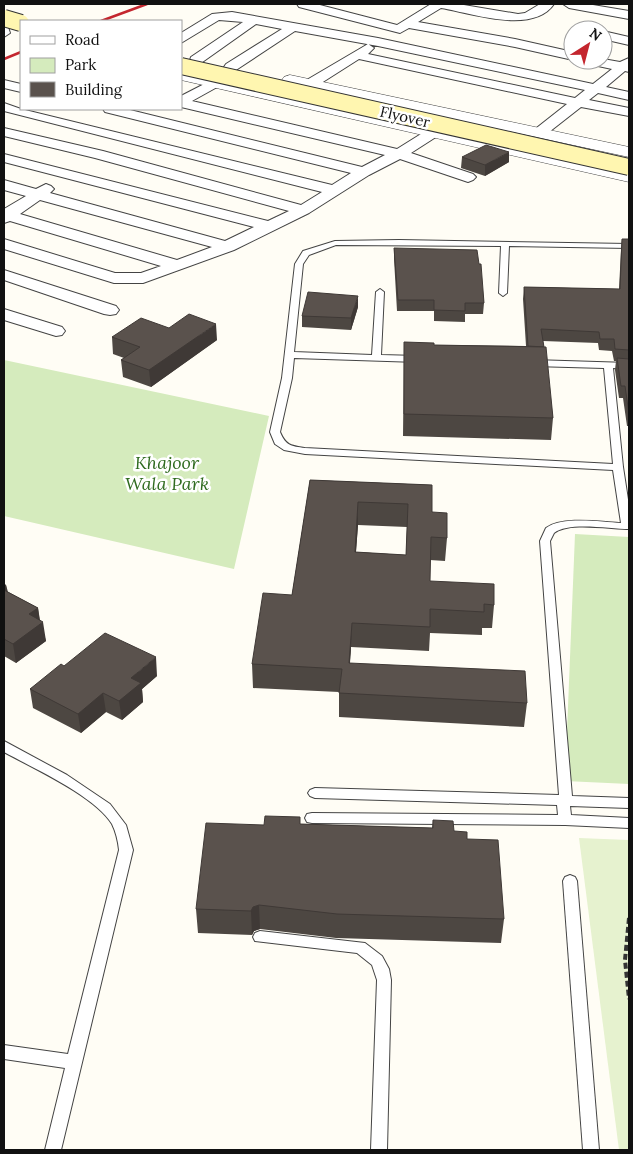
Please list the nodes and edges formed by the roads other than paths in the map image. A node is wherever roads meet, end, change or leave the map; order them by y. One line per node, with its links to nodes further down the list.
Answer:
1 (303, 4): 18 (street)
2 (508, 4): 5 (street)
3 (569, 4): 8 (street)
4 (412, 6): 6 (street)
5 (544, 6): 6 (street)
6 (433, 8): 15 (street); 18 (street)
7 (4, 14): 13 (street)
8 (629, 15)
9 (583, 17): 16 (street)
10 (4, 18): 12 (main road, bridge)
11 (254, 20): 14 (street); 20 (street); 29 (street)
12 (20, 23)
13 (4, 25): 17 (main road)
14 (294, 26): 22 (street); 33 (street)
15 (494, 26)
16 (629, 26)
17 (20, 28)
18 (401, 28): 22 (street); 23 (street); 25 (street)
19 (613, 37): 21 (street)
20 (182, 38)
21 (629, 41)
22 (378, 42): 28 (street); 30 (street)
23 (507, 42): 27 (street); 30 (street)
24 (613, 49): 26 (street)
25 (480, 50)
26 (629, 52)
27 (563, 54)
28 (357, 55): 35 (street); 38 (street)
29 (184, 62): 33 (street); 46 (street); 51 (street); 61 (main road, Flyover); 62 (main road, Flyover, bridge)
30 (472, 62): 35 (street); 40 (street)
31 (613, 64): 32 (street)
32 (627, 66): 40 (street)
33 (231, 67): 38 (street)
34 (182, 75): 36 (street)
35 (452, 76): 44 (street)
36 (214, 83): 42 (street); 51 (street)
37 (4, 84): 39 (street)
38 (310, 84): 46 (street)
39 (20, 88)
40 (596, 89): 41 (street); 44 (street)
41 (629, 96)
42 (182, 102)
43 (182, 103): 59 (street)
44 (578, 103): 49 (street); 55 (street)
45 (4, 107): 56 (street)
46 (424, 108): 52 (street); 55 (street)
47 (114, 110): 50 (street)
48 (166, 110): 50 (street)
49 (629, 112)
50 (149, 118): 56 (street); 63 (street)
51 (392, 122): 52 (street)
52 (409, 127): 54 (street)
53 (4, 132): 58 (street)
54 (434, 132): 59 (street); 66 (street)
55 (539, 133): 57 (street)
56 (123, 135): 58 (street); 68 (street)
57 (629, 152)
58 (98, 154): 64 (street); 70 (street)
59 (399, 154): 63 (street); 65 (street)
60 (4, 158): 64 (street)
61 (629, 159)
62 (629, 167)
63 (364, 172): 68 (street)
64 (67, 174): 69 (street); 72 (street)
65 (468, 177)
66 (629, 177)
67 (4, 186): 69 (street)
68 (334, 190): 70 (street)
69 (38, 195): 71 (street); 75 (street)
70 (303, 210): 72 (street)
71 (5, 216): 77 (street)
72 (269, 226): 75 (street)
73 (4, 244): 77 (street)
74 (505, 244): 76 (lane); 80 (lane); 84 (lane)
75 (228, 246): 77 (street)
76 (629, 246)
77 (179, 266)
78 (4, 275): 81 (street)
79 (380, 292): 85 (lane)
80 (503, 293)
81 (110, 310)
82 (4, 314): 83 (street)
83 (56, 331)
84 (289, 355): 85 (lane); 90 (lane)
85 (376, 358): 86 (lane)
86 (424, 359)
87 (521, 362): 88 (lane)
88 (608, 365): 89 (lane); 90 (lane)
89 (629, 366)
90 (618, 467): 91 (lane)
91 (628, 526): 94 (lane)
92 (4, 746): 102 (lane)
93 (315, 793): 94 (lane)
94 (563, 800): 95 (lane); 97 (lane)
95 (629, 803)
96 (312, 818): 97 (lane)
97 (565, 820): 98 (lane)
98 (629, 823)
99 (570, 881): 105 (lane)
100 (260, 937): 104 (lane)
101 (4, 1052): 102 (lane)
102 (74, 1062): 103 (lane)
103 (53, 1150)
104 (379, 1150)
105 (591, 1150)

